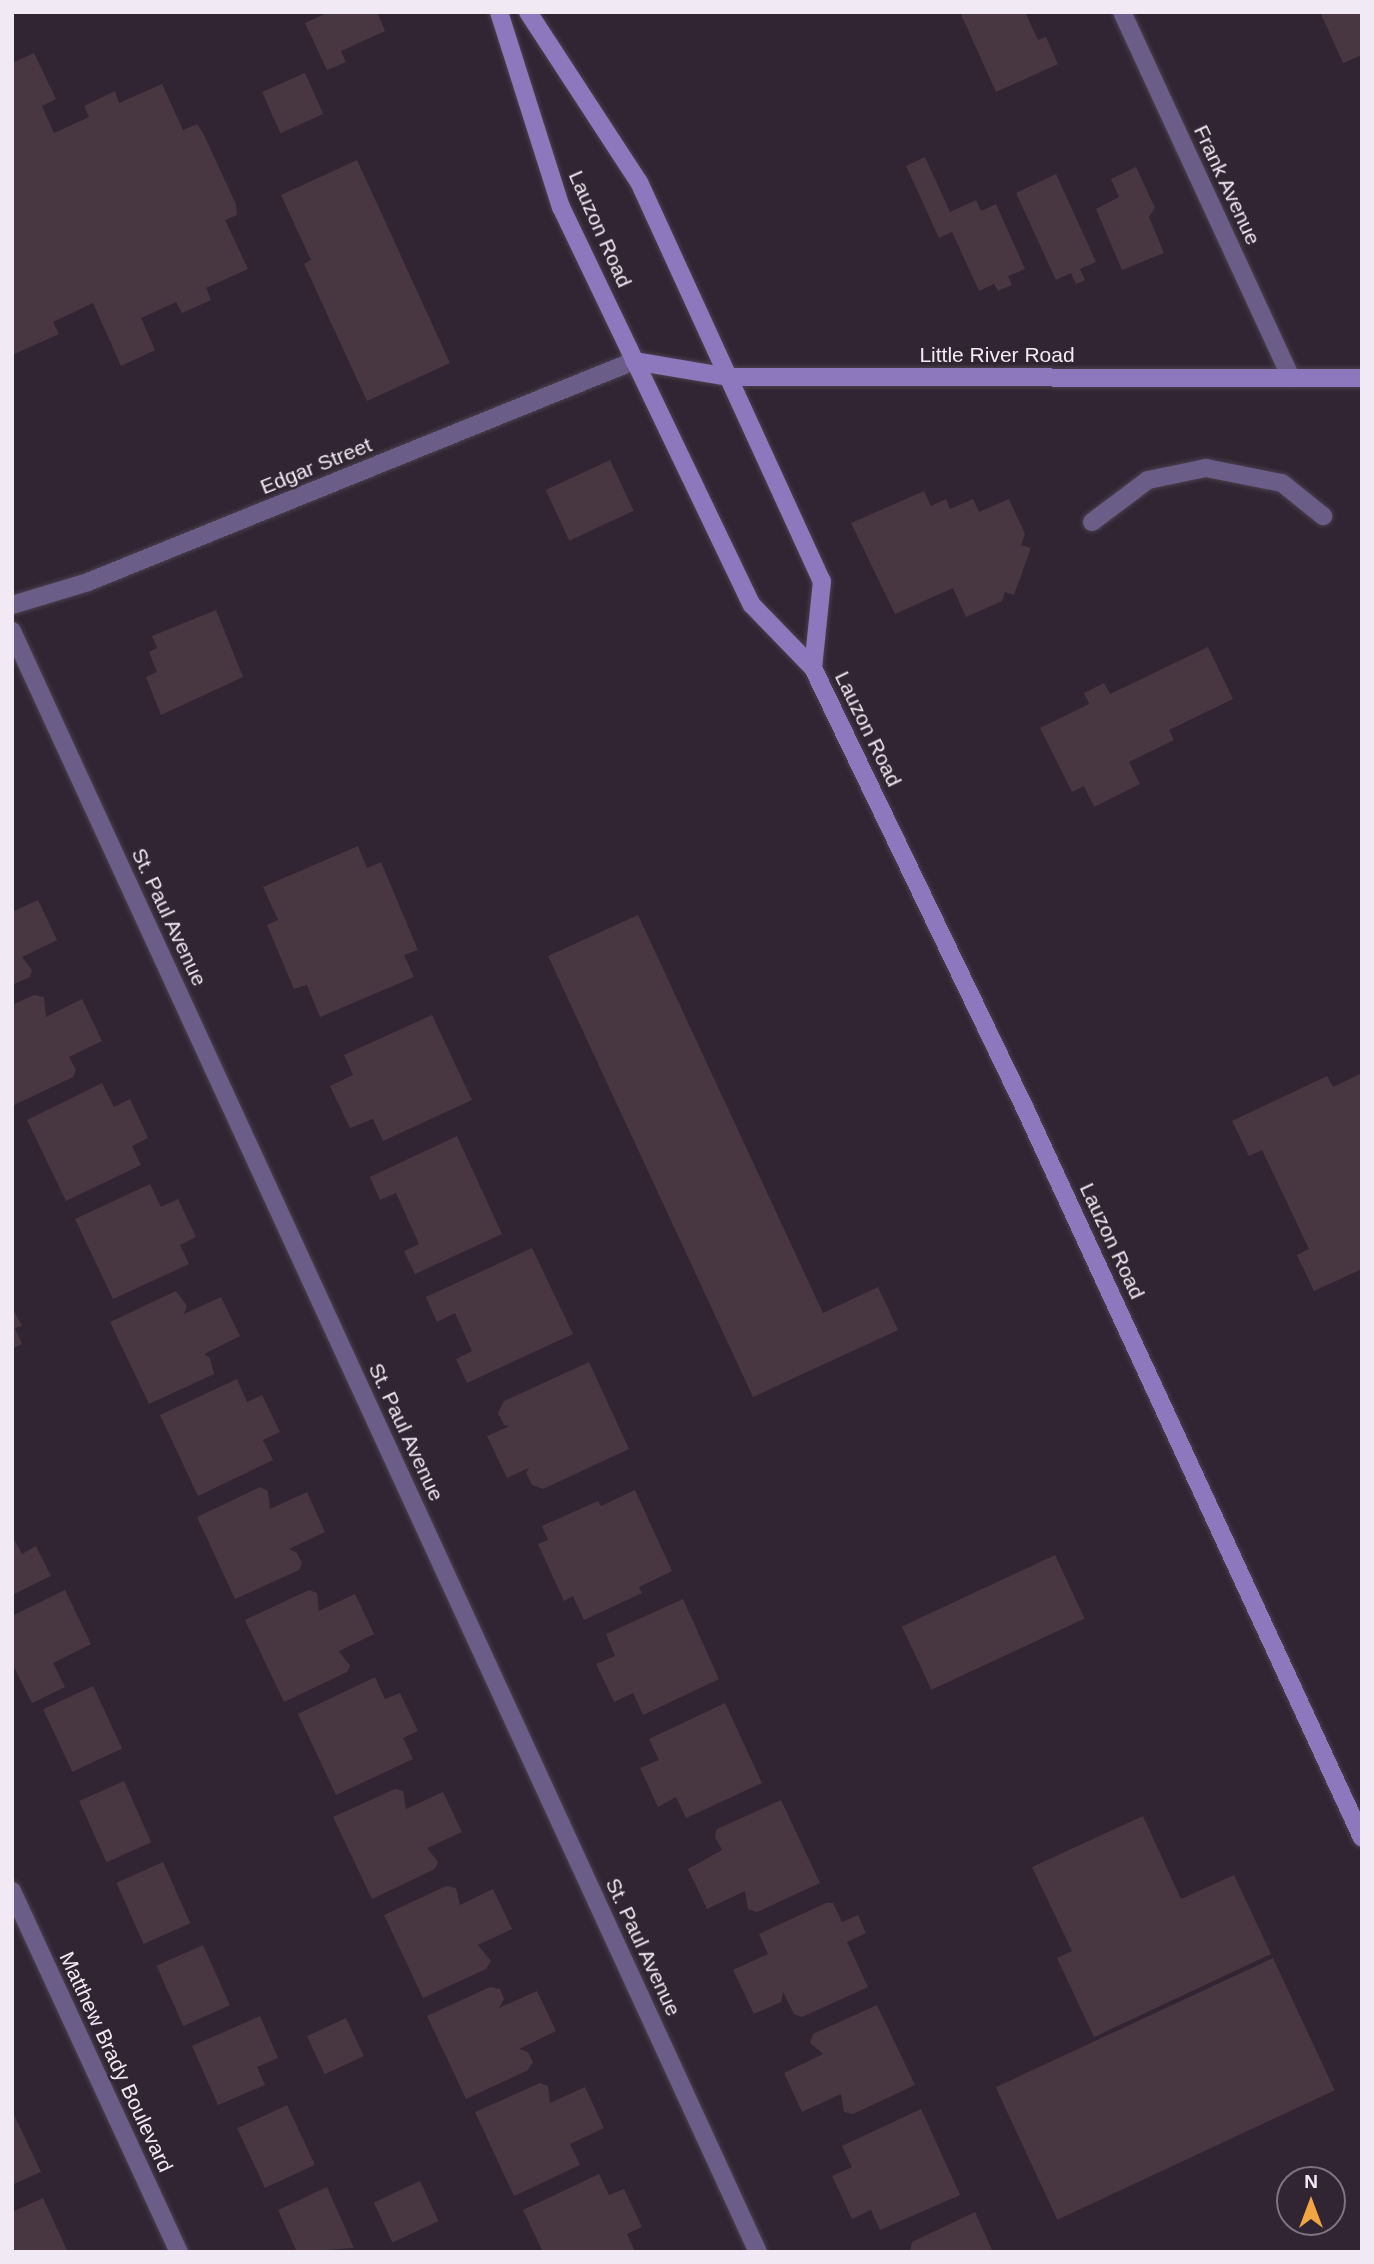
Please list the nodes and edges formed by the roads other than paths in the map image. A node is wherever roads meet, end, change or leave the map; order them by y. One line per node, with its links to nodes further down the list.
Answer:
1 (499, 12): 4 (main road, Lauzon Road)
2 (528, 12): 5 (main road, Lauzon Road)
3 (1122, 12): 6 (street, Frank Avenue)
4 (634, 361): 5 (main road, Little River Road); 10 (street, Edgar Street); 12 (main road, Lauzon Road)
5 (730, 377): 6 (main road, Little River Road); 12 (main road, Lauzon Road)
6 (1291, 377): 7 (main road, Little River Road)
7 (1362, 378)
8 (1323, 516): 9 (street)
9 (1092, 522)
10 (12, 605)
11 (12, 631): 16 (street, St. Paul Avenue)
12 (813, 668): 13 (main road, Lauzon Road)
13 (1362, 1838)
14 (12, 1891): 15 (street, Matthew Brady Boulevard)
15 (179, 2252)
16 (758, 2252)

